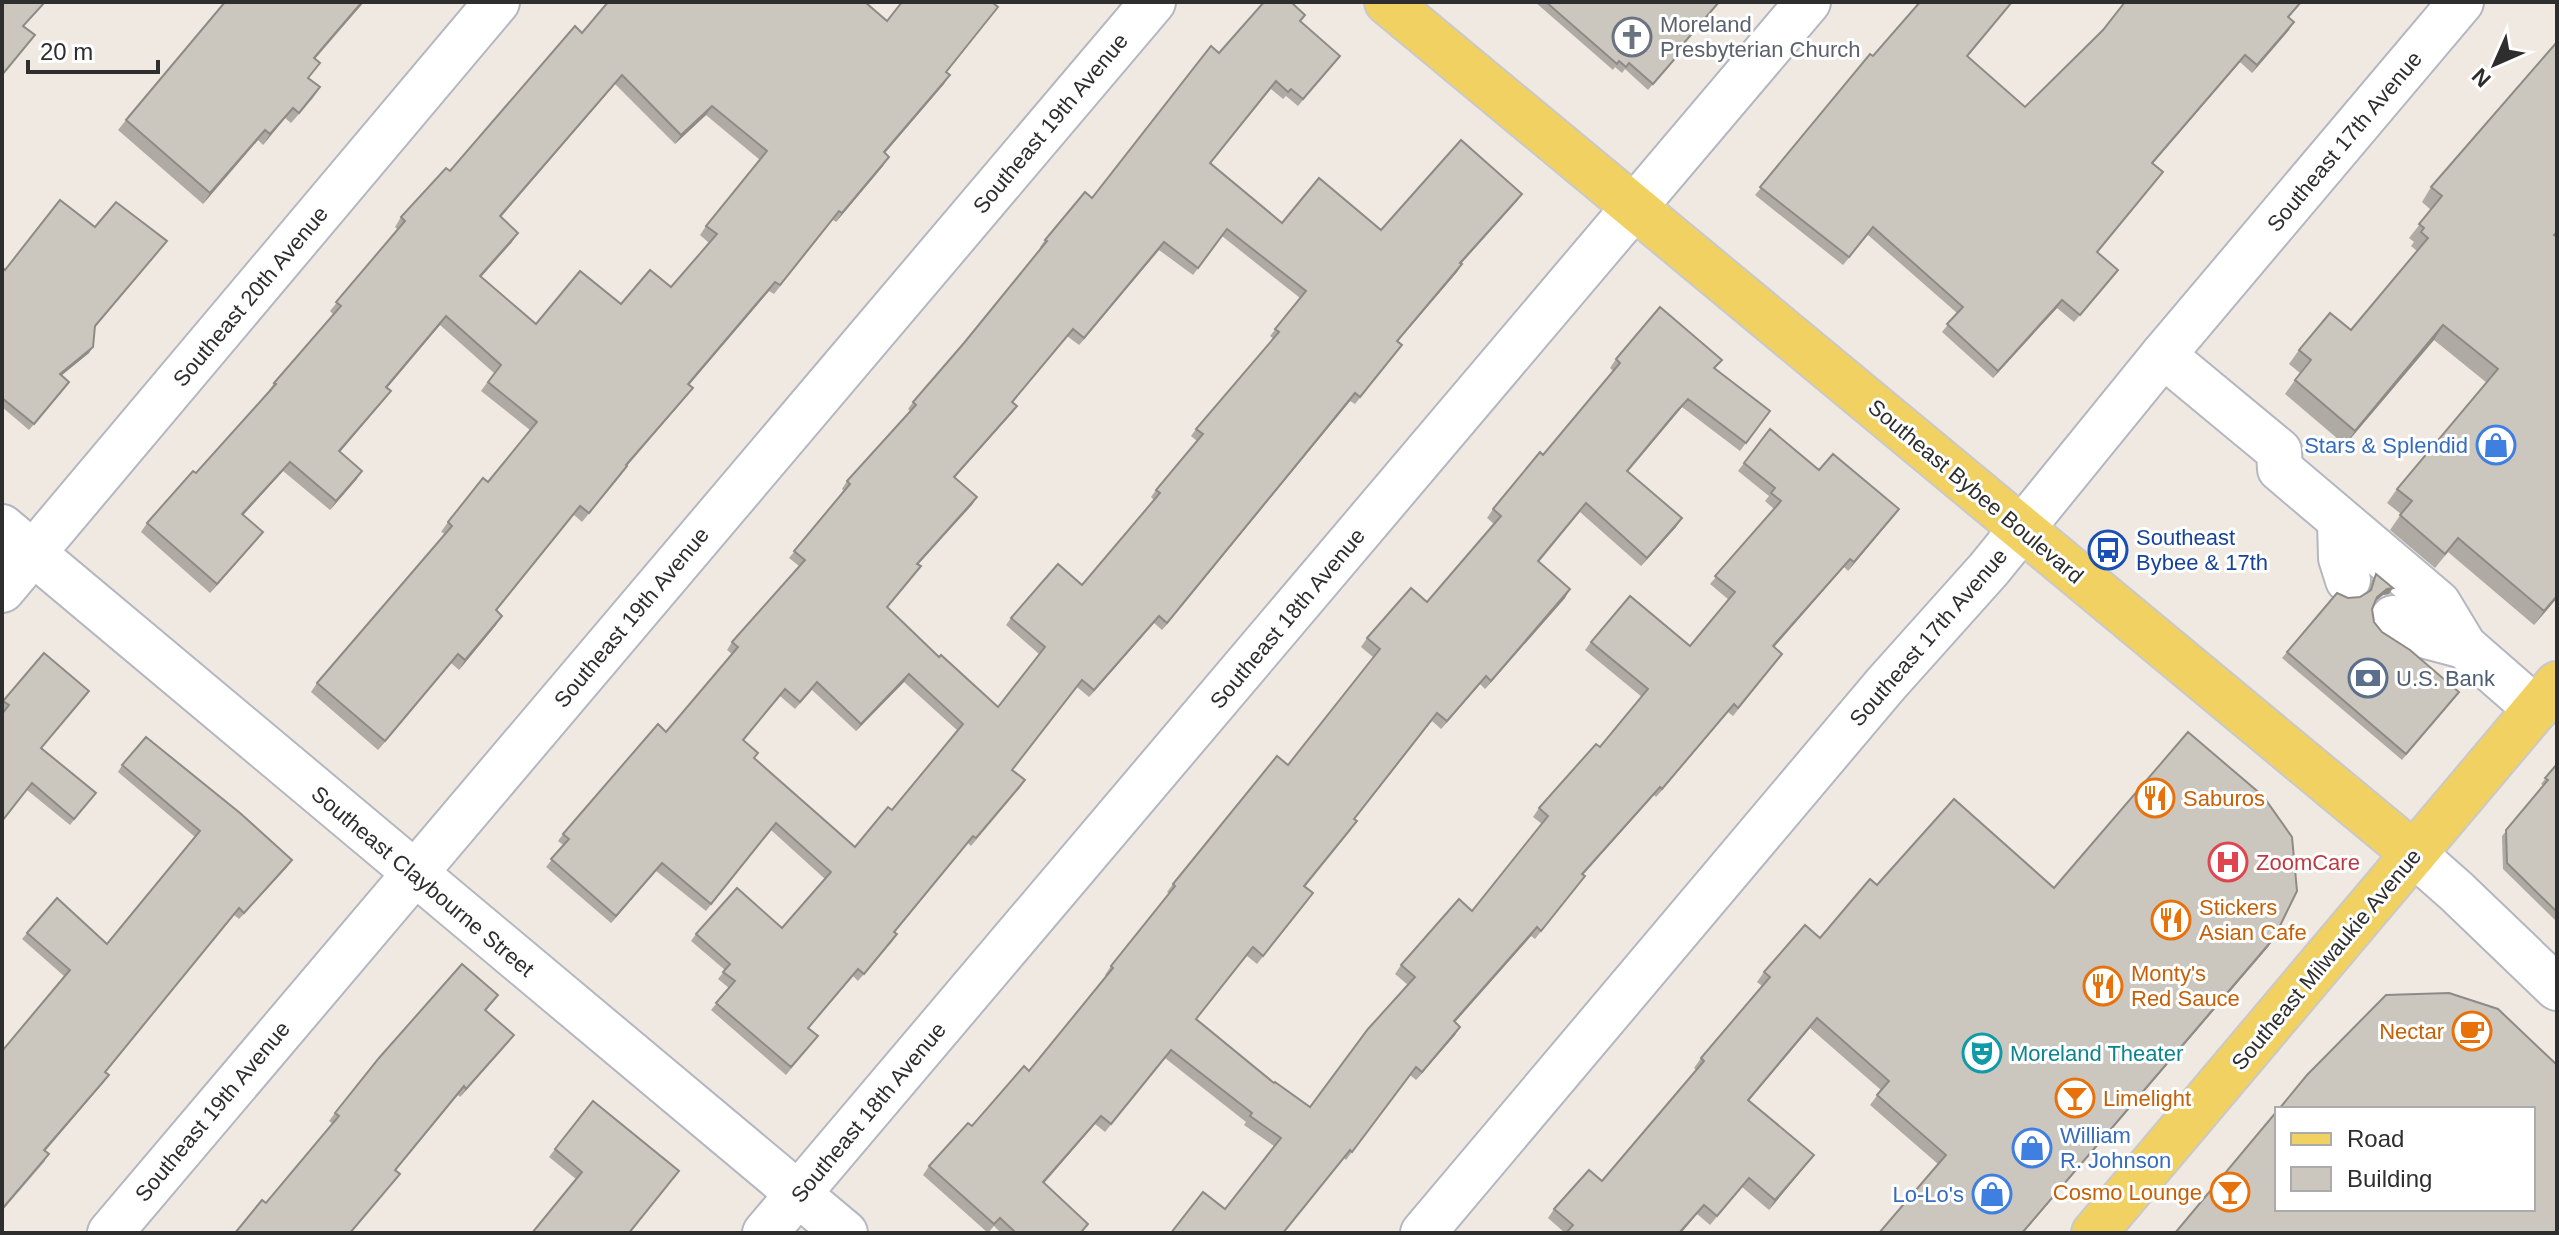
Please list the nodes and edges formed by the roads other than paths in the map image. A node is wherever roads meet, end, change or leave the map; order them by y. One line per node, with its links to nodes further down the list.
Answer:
1 (497, 2): 10 (street, Southeast 20th Avenue)
2 (1153, 2): 17 (street, Southeast 19th Avenue)
3 (1387, 2): 6 (main road, Southeast Bybee Boulevard)
4 (1808, 2): 6 (street, Southeast 18th Avenue)
5 (2461, 2): 7 (street, Southeast 17th Avenue)
6 (1635, 209): 9 (main road, Southeast Bybee Boulevard); 19 (street, Southeast 18th Avenue)
7 (2163, 355): 8 (street); 9 (street, Southeast 17th Avenue)
8 (2340, 521): 11 (street); 14 (street)
9 (2022, 528): 16 (main road, Southeast Bybee Boulevard); 23 (street, Southeast 17th Avenue)
10 (18, 540): 12 (street, Southeast 20th Avenue); 17 (street, Southeast Claybourne Street)
11 (2348, 580)
12 (2, 590)
13 (2393, 618): 14 (street)
14 (2464, 646): 15 (street)
15 (2547, 696): 16 (main road, Southeast Milwaukie Avenue)
16 (2414, 854): 18 (street, Southeast Bybee Boulevard); 24 (main road, Southeast Milwaukie Avenue)
17 (413, 873): 19 (street, Southeast Claybourne Street); 20 (street, Southeast 19th Avenue)
18 (2557, 988)
19 (798, 1194): 21 (street, Southeast 18th Avenue); 22 (street, Southeast Claybourne Street)
20 (110, 1233)
21 (765, 1233)
22 (845, 1233)
23 (1423, 1233)
24 (2094, 1233)

